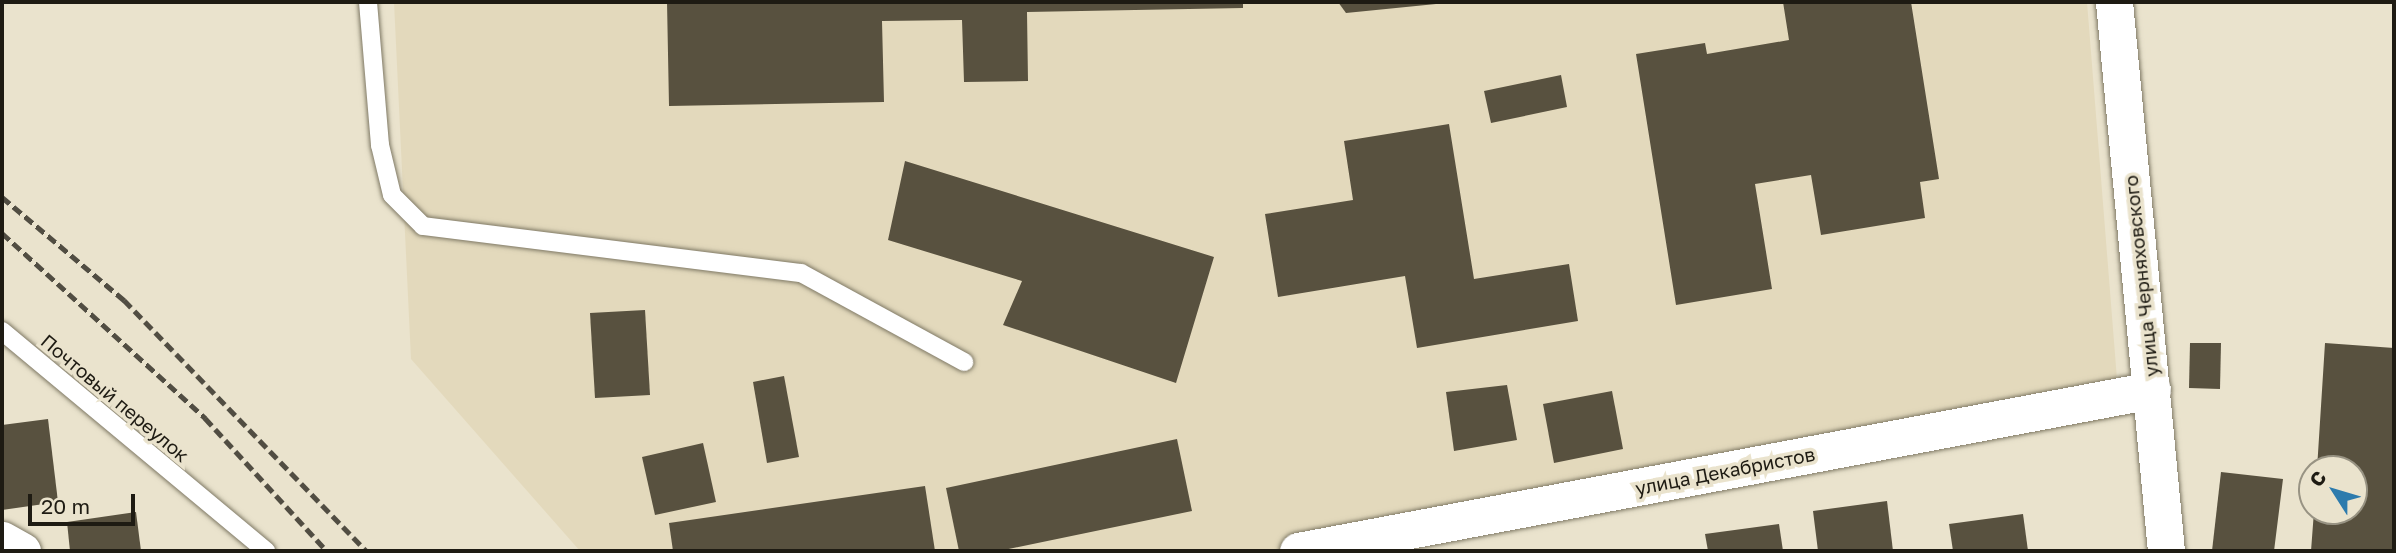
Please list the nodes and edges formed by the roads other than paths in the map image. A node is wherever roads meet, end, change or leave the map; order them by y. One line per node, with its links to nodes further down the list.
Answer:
1 (368, 2): 4 (lane)
2 (2113, 2): 5 (street, улица Черняховского)
3 (2, 331): 8 (lane, Почтовый переулок)
4 (964, 362)
5 (2152, 390): 9 (street, улица Декабристов); 10 (street, улица Черняховского)
6 (2, 540): 7 (street)
7 (22, 551)
8 (267, 551)
9 (1298, 551)
10 (2166, 551)

